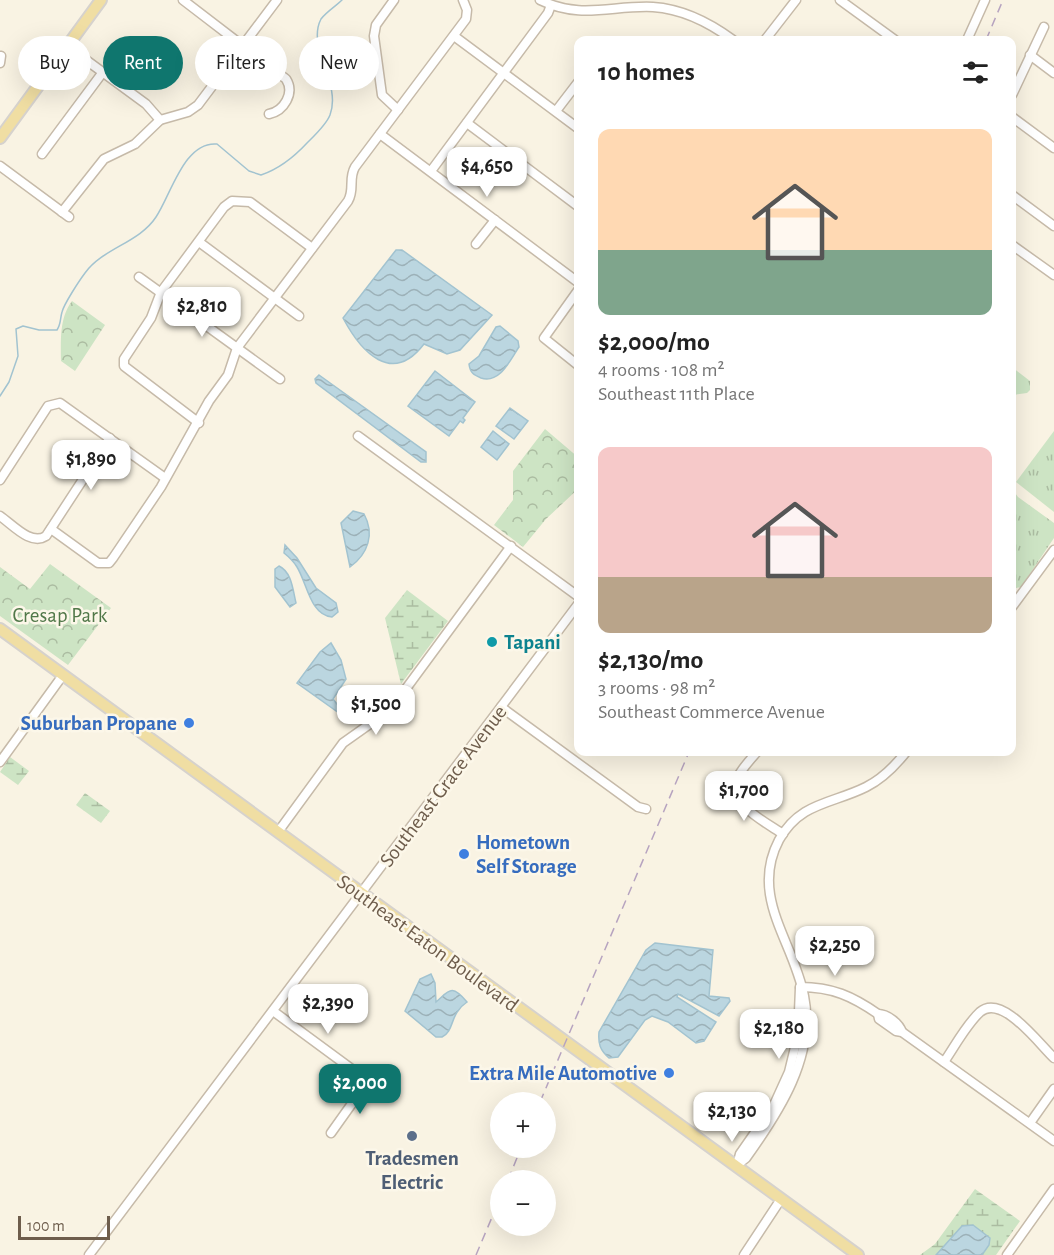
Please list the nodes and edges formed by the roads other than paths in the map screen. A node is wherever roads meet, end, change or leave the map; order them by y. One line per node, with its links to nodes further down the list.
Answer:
1 (101, 0): 12 (main road)
2 (183, 0): 13 (street)
3 (277, 0): 14 (street)
4 (394, 0): 31 (street)
5 (463, 0): 15 (street)
6 (540, 0): 10 (street)
7 (796, 0): 17 (street)
8 (840, 0): 18 (street)
9 (985, 0): 19 (street)
10 (551, 5): 16 (street); 23 (street)
11 (1044, 27): 20 (street)
12 (74, 36)
13 (233, 36)
14 (250, 36)
15 (454, 36): 23 (street); 31 (street)
16 (726, 36)
17 (768, 36)
18 (890, 36)
19 (970, 36)
20 (1030, 55): 24 (street); 26 (street)
21 (91, 63): 22 (street)
22 (103, 72): 41 (street)
23 (504, 73): 32 (street); 36 (street)
24 (1054, 73)
25 (287, 81): 33 (street)
26 (1016, 86)
27 (574, 88): 32 (street)
28 (35, 90): 39 (main road)
29 (127, 90): 34 (street)
30 (209, 90): 34 (street)
31 (398, 110): 38 (street)
32 (556, 111): 37 (street)
33 (269, 114)
34 (160, 120): 42 (street)
35 (1016, 120): 40 (street)
36 (467, 123): 43 (street); 45 (street)
37 (574, 125)
38 (380, 134): 43 (street); 50 (street)
39 (0, 138)
40 (1054, 148)
41 (42, 154)
42 (0, 166)
43 (431, 171): 46 (street)
44 (1016, 198): 47 (street)
45 (574, 203)
46 (495, 220): 49 (street); 54 (street)
47 (1054, 226)
48 (199, 242): 50 (street); 55 (street); 57 (street)
49 (476, 244)
50 (312, 248): 57 (street)
51 (1016, 248): 52 (street)
52 (1054, 275)
53 (139, 277): 55 (street)
54 (574, 280)
55 (161, 292): 59 (street); 62 (street)
56 (574, 296): 60 (street)
57 (274, 297): 58 (street); 59 (street)
58 (299, 316)
59 (237, 348): 61 (street); 62 (street)
60 (574, 362)
61 (280, 379)
62 (199, 423): 65 (street)
63 (358, 436): 69 (street)
64 (110, 438): 65 (street); 66 (street); 68 (street)
65 (165, 478): 68 (street)
66 (0, 480)
67 (0, 516): 68 (street)
68 (51, 529)
69 (511, 546): 71 (street); 81 (street)
70 (1054, 550): 72 (street)
71 (574, 593)
72 (1016, 602)
73 (574, 610): 76 (street, Southeast Grace Avenue)
74 (0, 629): 75 (main road, Southeast Eaton Boulevard)
75 (63, 675): 79 (street); 81 (main road, Southeast Eaton Boulevard)
76 (501, 707): 80 (street); 83 (street, Southeast Grace Avenue)
77 (754, 756): 82 (street)
78 (902, 756): 82 (street)
79 (0, 762)
80 (646, 809)
81 (278, 832): 83 (main road, Southeast Eaton Boulevard)
82 (783, 834): 84 (street)
83 (363, 894): 85 (street, Southeast Grace Avenue); 92 (main road, Southeast Eaton Boulevard)
84 (800, 987): 87 (street); 92 (street)
85 (273, 1011): 90 (street); 95 (street, Southeast Grace Avenue)
86 (1054, 1058): 87 (street)
87 (944, 1062): 89 (street)
88 (1054, 1089): 89 (street)
89 (1030, 1123): 91 (street)
90 (331, 1133)
91 (1054, 1141)
92 (737, 1165): 94 (main road, Southeast Eaton Boulevard)
93 (1054, 1189): 98 (street)
94 (781, 1199): 96 (street); 97 (main road, Southeast Eaton Boulevard)
95 (89, 1255)
96 (744, 1255)
97 (858, 1255)
98 (1007, 1255)

